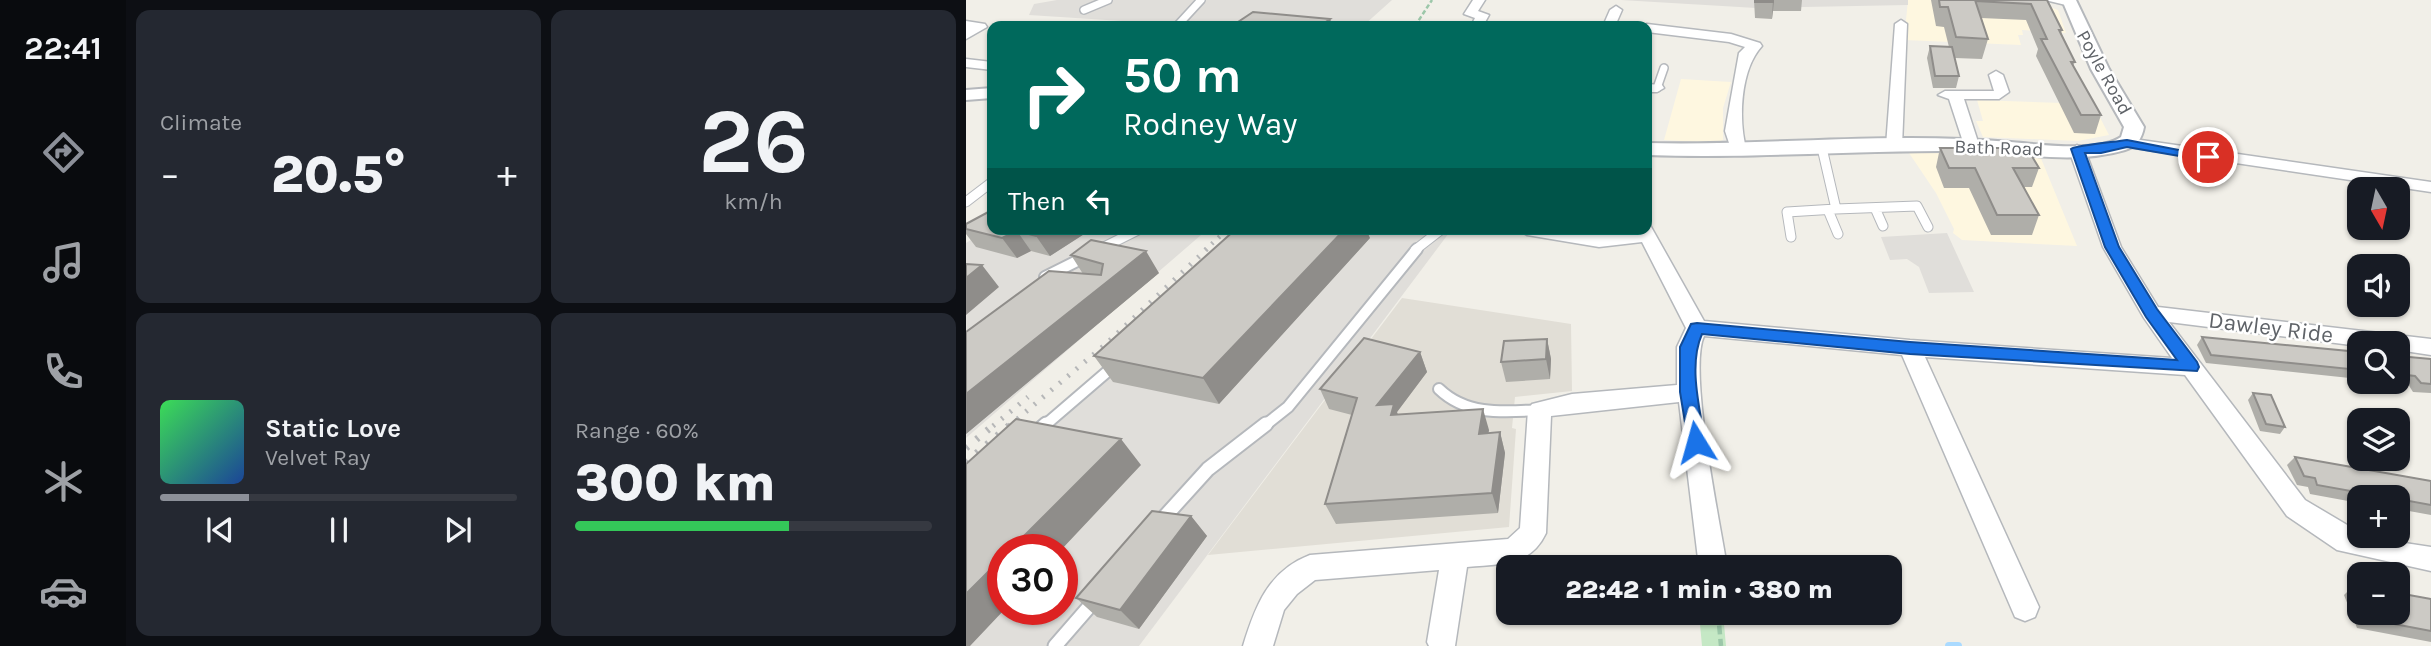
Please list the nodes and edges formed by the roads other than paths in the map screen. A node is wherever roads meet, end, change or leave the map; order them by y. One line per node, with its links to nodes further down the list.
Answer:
1 (1108, 0): 6 (lane)
2 (1201, 0): 8 (lane)
3 (1479, 0): 9 (street)
4 (2051, 0): 5 (street)
5 (2070, 1): 23 (street, Poyle Road)
6 (1084, 10)
7 (1616, 10): 10 (street)
8 (1182, 21)
9 (1484, 21)
10 (1611, 21)
11 (1900, 24): 25 (street)
12 (966, 25): 14 (street)
13 (1652, 29): 29 (street)
14 (966, 35)
15 (966, 63): 16 (street)
16 (987, 65): 19 (street)
17 (1664, 68): 20 (lane)
18 (1996, 75): 24 (street)
19 (966, 79)
20 (1652, 88)
21 (987, 93): 22 (street)
22 (966, 95)
23 (2127, 143): 28 (street, Bath Road); 31 (street, Bath Road)
24 (1971, 145): 25 (street, Bath Road); 28 (street, Bath Road)
25 (1894, 146): 26 (street, Bath Road)
26 (1822, 148): 29 (street, Bath Road); 34 (lane)
27 (1652, 149): 29 (street, Bath Road)
28 (2077, 149): 45 (street)
29 (1739, 152)
30 (987, 186): 32 (lane)
31 (2431, 187)
32 (966, 202)
33 (1875, 208): 34 (lane); 35 (lane); 36 (lane)
34 (1832, 209): 37 (lane); 43 (lane)
35 (1883, 226)
36 (1928, 227)
37 (1838, 234)
38 (1128, 235): 44 (lane)
39 (1434, 235): 55 (lane)
40 (1563, 235): 41 (street)
41 (1634, 235)
42 (1647, 235): 46 (street)
43 (1791, 237)
44 (1037, 281)
45 (2151, 313): 47 (street, Dawley Ride); 50 (street)
46 (1697, 328): 48 (street); 52 (street)
47 (2431, 347)
48 (1910, 348): 50 (street); 60 (street)
49 (1126, 356): 54 (lane)
50 (2191, 367): 58 (street)
51 (1439, 389): 53 (lane)
52 (1689, 392): 53 (street); 57 (street)
53 (1540, 410): 56 (street)
54 (1026, 442)
55 (1149, 535)
56 (1455, 555): 61 (street); 63 (street)
57 (1711, 555)
58 (2431, 559)
59 (1107, 585): 62 (lane)
60 (2025, 607)
61 (1442, 642)
62 (1055, 646)
63 (1258, 646)

